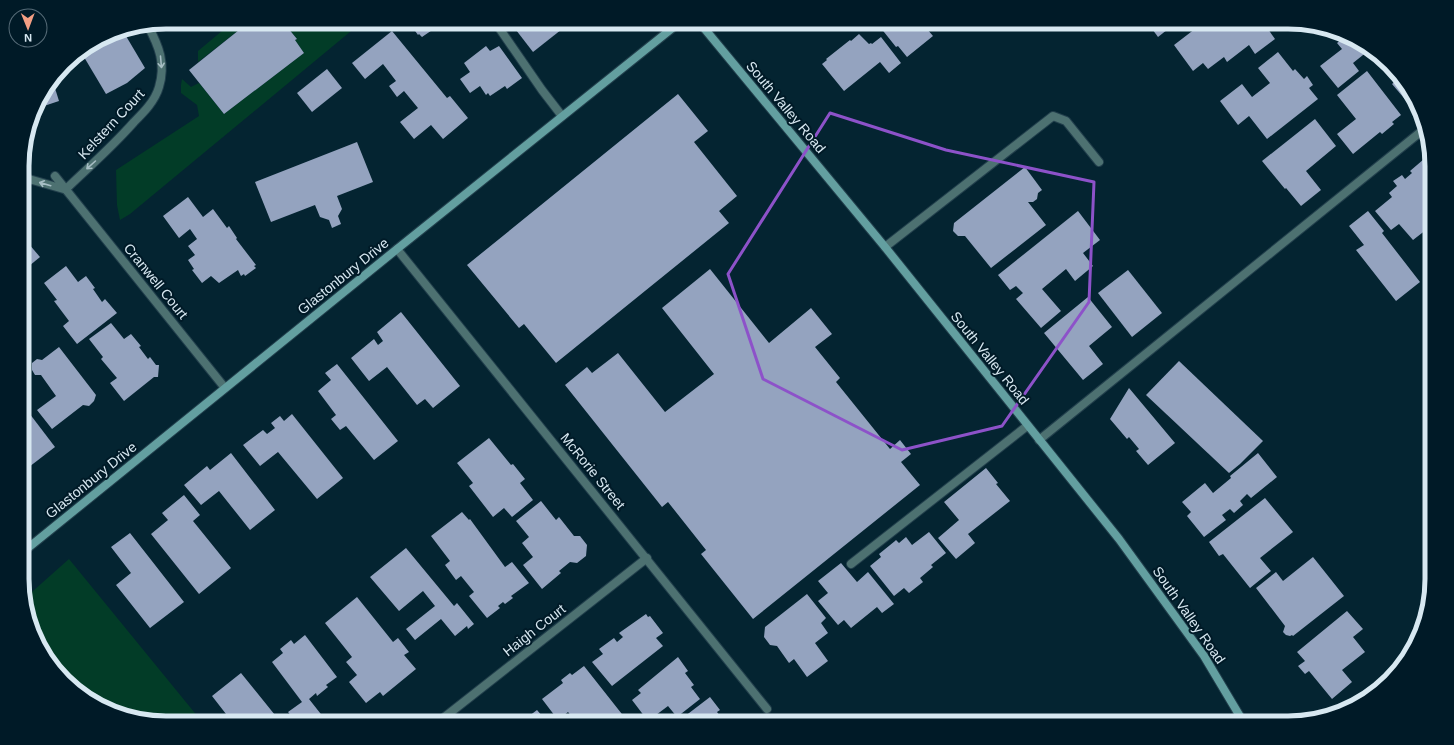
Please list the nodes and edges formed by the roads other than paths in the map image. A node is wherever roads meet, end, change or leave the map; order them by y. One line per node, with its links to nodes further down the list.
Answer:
1 (500, 29): 5 (street)
2 (671, 29): 5 (main road, Glastonbury Drive)
3 (705, 29): 11 (main road, South Valley Road)
4 (150, 30): 10 (street, Kelstern Court, one-way to 10)
5 (562, 116): 12 (main road, Glastonbury Drive)
6 (1420, 132): 15 (street)
7 (1099, 162): 11 (street)
8 (55, 176): 10 (street, Cranwell Court)
9 (29, 179): 10 (street, one-way to 9)
10 (66, 189): 13 (street, Cranwell Court)
11 (885, 247): 14 (main road, South Valley Road)
12 (397, 249): 13 (main road, Glastonbury Drive); 17 (street, McRorie Street)
13 (225, 388): 16 (main road, Glastonbury Drive)
14 (1027, 426): 15 (main road, South Valley Road); 18 (street)
15 (1039, 440): 21 (main road, South Valley Road)
16 (29, 547)
17 (647, 558): 19 (street, McRorie Street); 20 (street, Haigh Court)
18 (851, 564)
19 (768, 710)
20 (446, 716)
21 (1240, 716)

